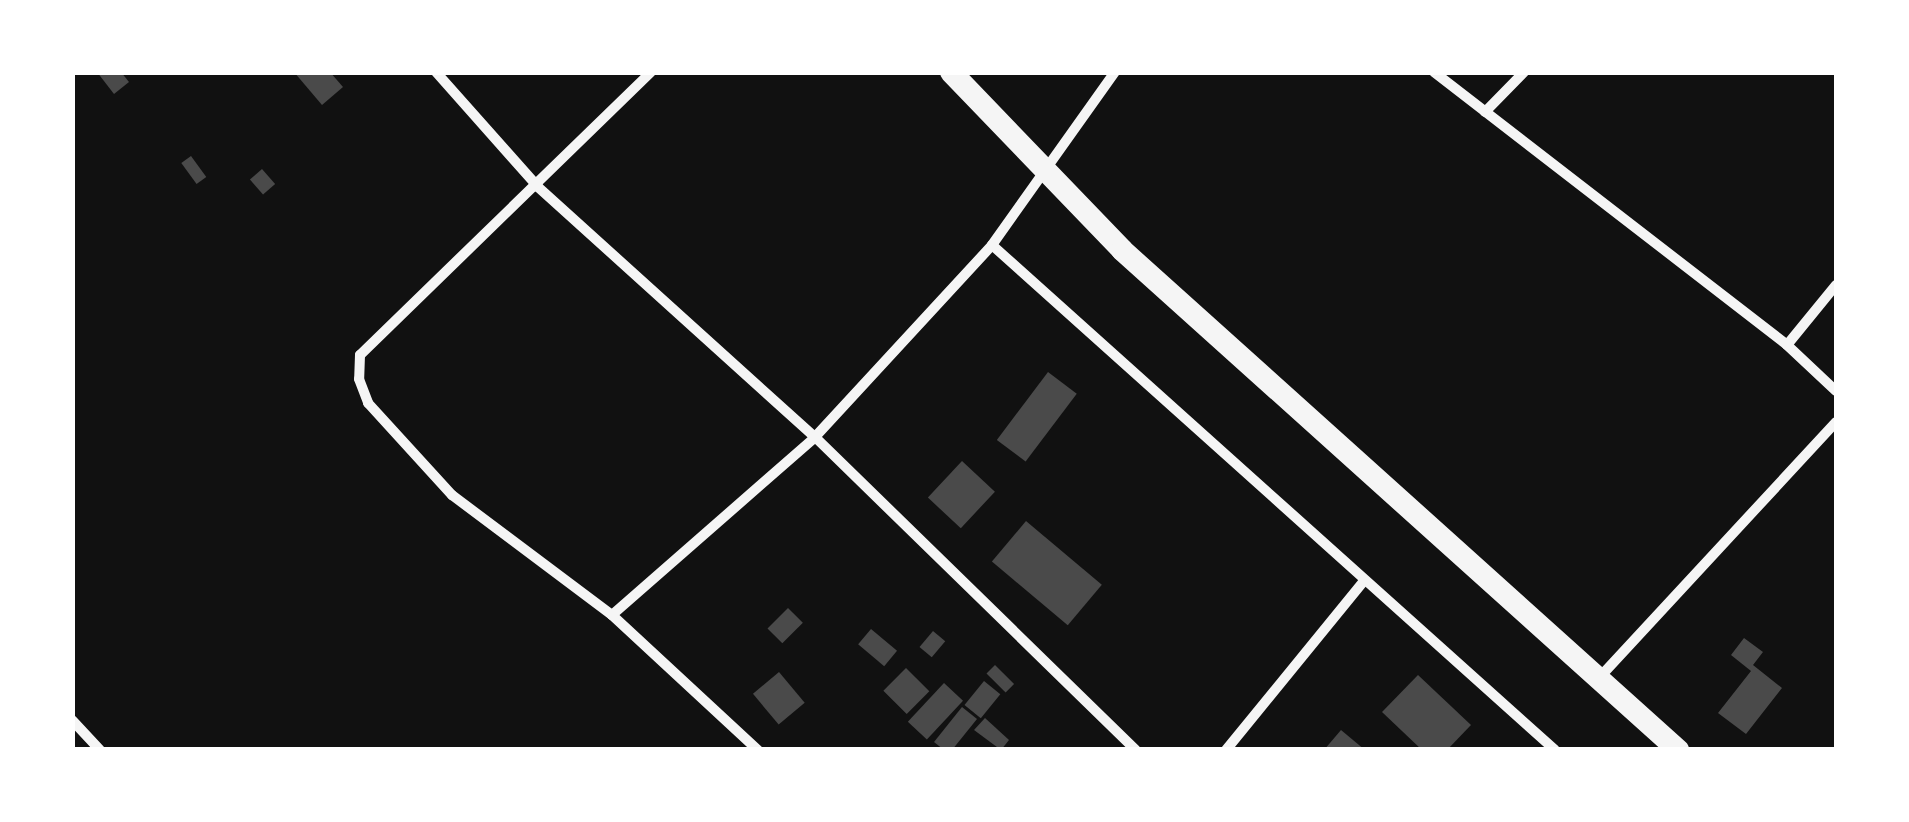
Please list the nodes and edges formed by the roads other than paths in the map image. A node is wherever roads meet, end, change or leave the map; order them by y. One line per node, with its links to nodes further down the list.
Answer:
1 (436, 72): 9 (street)
2 (651, 72): 9 (street)
3 (952, 72): 8 (main road)
4 (1116, 72): 8 (street)
5 (1434, 72): 7 (street)
6 (1524, 72): 7 (street)
7 (1485, 112): 12 (street)
8 (1047, 173): 10 (street); 18 (main road)
9 (538, 186): 15 (street); 17 (street)
10 (992, 245): 15 (street); 16 (street)
11 (1836, 285): 12 (street)
12 (1787, 345): 13 (street)
13 (1836, 391)
14 (1836, 422): 18 (street)
15 (816, 437): 17 (street); 22 (street)
16 (1363, 582): 23 (street); 24 (street)
17 (612, 616): 21 (street)
18 (1598, 679): 25 (main road)
19 (72, 720): 20 (street)
20 (100, 750)
21 (758, 750)
22 (1136, 750)
23 (1226, 750)
24 (1555, 750)
25 (1678, 750)

